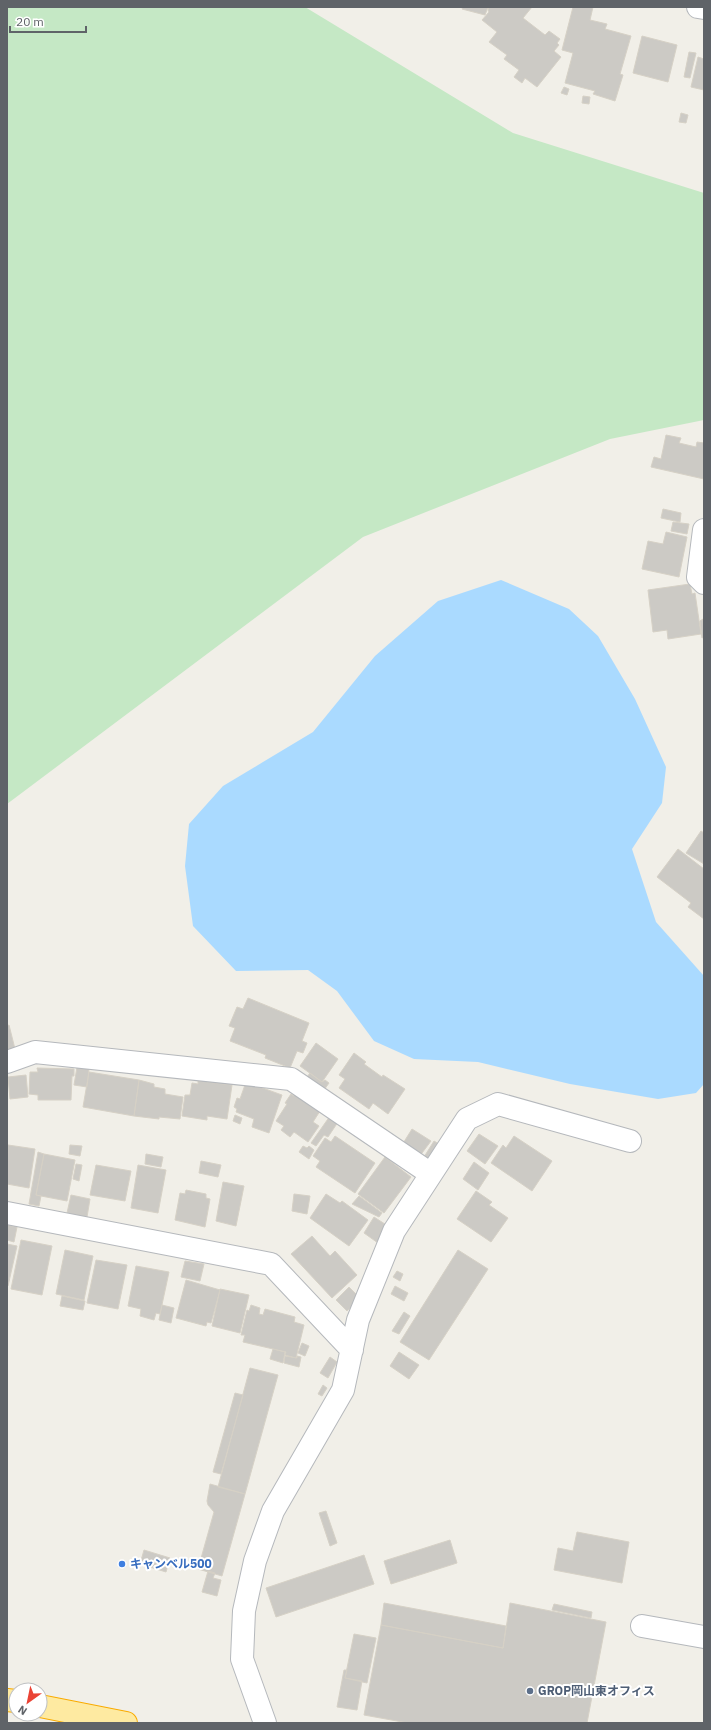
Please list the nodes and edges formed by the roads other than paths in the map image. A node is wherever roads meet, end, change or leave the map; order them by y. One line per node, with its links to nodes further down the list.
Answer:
1 (698, 7): 2 (street)
2 (704, 8)
3 (704, 530): 4 (street)
4 (704, 583)
5 (7, 1062): 7 (street)
6 (630, 1141): 7 (street)
7 (431, 1174): 9 (street)
8 (7, 1213): 9 (street)
9 (352, 1350): 14 (street)
10 (642, 1626): 11 (street)
11 (704, 1637)
12 (48, 1708): 13 (highway)
13 (126, 1723)
14 (265, 1723)

